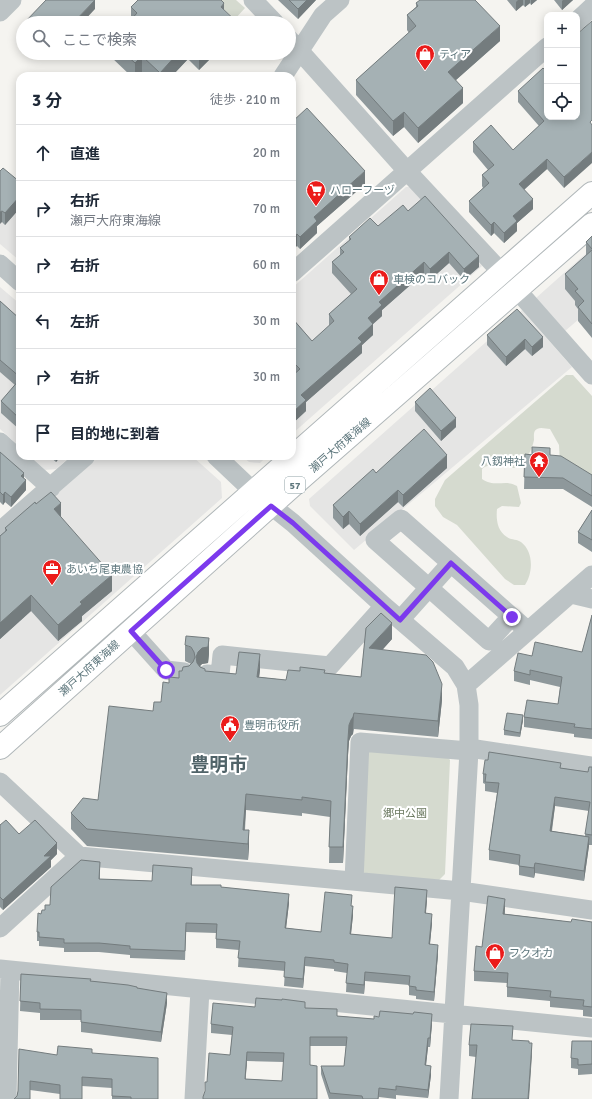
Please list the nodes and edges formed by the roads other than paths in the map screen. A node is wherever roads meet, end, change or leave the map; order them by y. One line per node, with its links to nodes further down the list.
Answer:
1 (12, 0): 5 (street)
2 (253, 0): 6 (street)
3 (340, 0): 8 (street)
4 (592, 7): 7 (street)
5 (0, 12)
6 (268, 16)
7 (580, 18)
8 (296, 43)
9 (296, 47): 13 (street)
10 (546, 48): 13 (street)
11 (289, 60): 12 (street)
12 (284, 72)
13 (407, 171): 17 (street); 18 (street)
14 (592, 193): 18 (main road, 瀬戸大府東海線 / 57)
15 (592, 224): 20 (main road, 瀬戸大府東海線 / 57)
16 (0, 264): 19 (street)
17 (296, 269)
18 (502, 274): 23 (main road, 瀬戸大府東海線 / 57)
19 (16, 278)
20 (517, 290): 21 (street); 31 (main road, 瀬戸大府東海線 / 57)
21 (592, 375)
22 (0, 442): 24 (street)
23 (296, 455)
24 (16, 457)
25 (20, 460): 29 (street)
26 (82, 460): 29 (street)
27 (220, 460): 30 (street)
28 (290, 460): 30 (main road, 瀬戸大府東海線 / 57)
29 (50, 488): 32 (street)
30 (254, 492): 31 (street); 46 (main road, 瀬戸大府東海線 / 57)
31 (271, 506): 38 (street); 41 (main road, 瀬戸大府東海線 / 57)
32 (0, 531)
33 (451, 563): 35 (street); 35 (street); 39 (street)
34 (592, 575): 36 (street)
35 (429, 587): 39 (street); 40 (street)
36 (571, 594): 37 (street); 42 (street)
37 (592, 599)
38 (384, 606): 40 (street); 44 (street)
39 (512, 617): 42 (street)
40 (400, 620): 45 (street)
41 (131, 631): 43 (street); 47 (main road, 瀬戸大府東海線 / 57)
42 (528, 631): 45 (street)
43 (184, 672)
44 (207, 674)
45 (466, 685): 48 (street)
46 (0, 715)
47 (0, 748)
48 (468, 750): 49 (street); 52 (street); 53 (street)
49 (592, 766)
50 (0, 782): 51 (street)
51 (79, 856): 52 (street); 55 (street)
52 (354, 881): 53 (street)
53 (461, 891): 54 (street); 58 (street)
54 (592, 910)
55 (0, 928)
56 (5, 970): 57 (street); 60 (street)
57 (200, 990): 58 (street); 61 (street)
58 (453, 1015): 59 (street); 62 (street)
59 (592, 1028)
60 (7, 1099)
61 (194, 1099)
62 (449, 1099)

